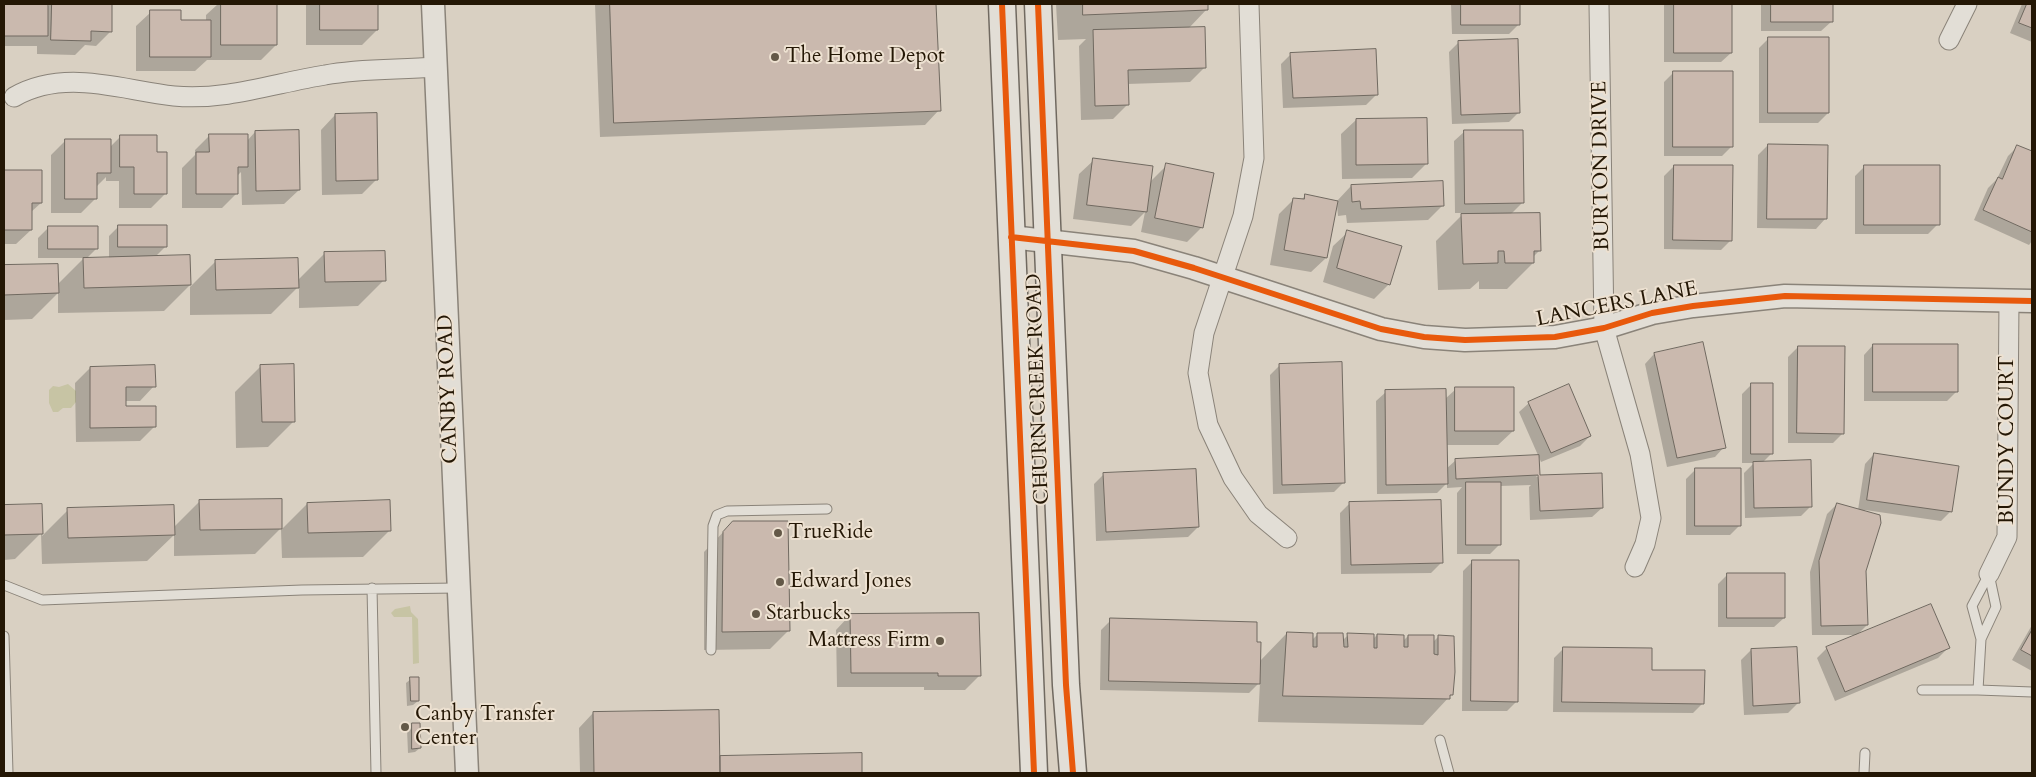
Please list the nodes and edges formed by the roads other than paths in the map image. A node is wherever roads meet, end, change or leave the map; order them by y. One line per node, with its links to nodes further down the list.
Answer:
1 (433, 4): 8 (street, CANBY ROAD)
2 (1002, 4): 10 (main road, CHURN CREEK ROAD)
3 (1038, 4): 11 (main road, CHURN CREEK ROAD)
4 (1249, 4): 12 (street)
5 (1599, 4): 15 (street, BURTON DRIVE)
6 (1967, 4): 7 (street)
7 (1949, 40)
8 (435, 67): 9 (street); 22 (street, CANBY ROAD)
9 (14, 97)
10 (1011, 237): 11 (street, LANCERS LANE); 34 (main road, CHURN CREEK ROAD)
11 (1050, 242): 12 (street, LANCERS LANE); 35 (main road, CHURN CREEK ROAD)
12 (1222, 278): 15 (street, LANCERS LANE); 17 (street)
13 (2009, 301): 14 (street, LANCERS LANE); 15 (street, LANCERS LANE); 19 (street, BUNDY COURT)
14 (2032, 301)
15 (1604, 328): 18 (street, BURTON DRIVE)
16 (827, 509): 25 (lane)
17 (1287, 538)
18 (1635, 567)
19 (1989, 574): 24 (lane); 24 (lane)
20 (4, 585): 21 (lane)
21 (372, 588): 22 (lane); 32 (lane)
22 (458, 588): 33 (street, CANBY ROAD)
23 (4, 636): 31 (lane)
24 (1980, 639): 27 (lane)
25 (711, 650)
26 (1922, 690): 27 (lane)
27 (1978, 690): 28 (lane)
28 (2032, 692)
29 (1440, 740): 36 (lane)
30 (1865, 753): 37 (lane)
31 (8, 773)
32 (376, 773)
33 (467, 773)
34 (1034, 773)
35 (1073, 773)
36 (1449, 773)
37 (1864, 773)

